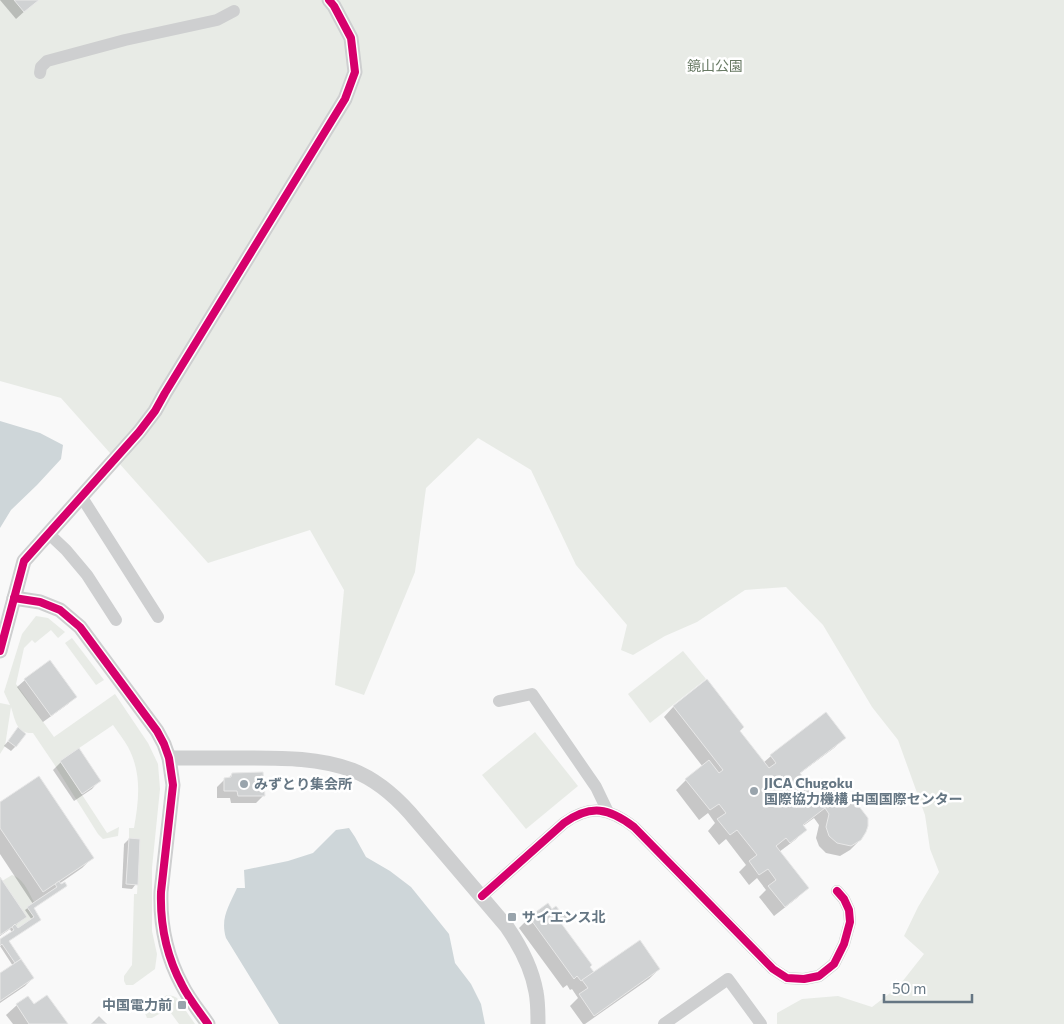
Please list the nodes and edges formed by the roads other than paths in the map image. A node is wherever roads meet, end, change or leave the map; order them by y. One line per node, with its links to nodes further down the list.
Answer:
1 (329, 0): 4 (street)
2 (234, 11): 3 (street)
3 (40, 73)
4 (81, 496): 5 (street); 7 (street)
5 (48, 533): 6 (street); 8 (street)
6 (14, 598): 9 (street); 11 (street)
7 (158, 617)
8 (116, 620)
9 (0, 651)
10 (498, 701): 12 (street)
11 (169, 758): 14 (street); 16 (street)
12 (608, 812): 13 (street); 14 (street)
13 (837, 890)
14 (482, 896): 17 (street)
15 (673, 1022): 18 (street)
16 (208, 1024)
17 (538, 1024)
18 (761, 1024)

